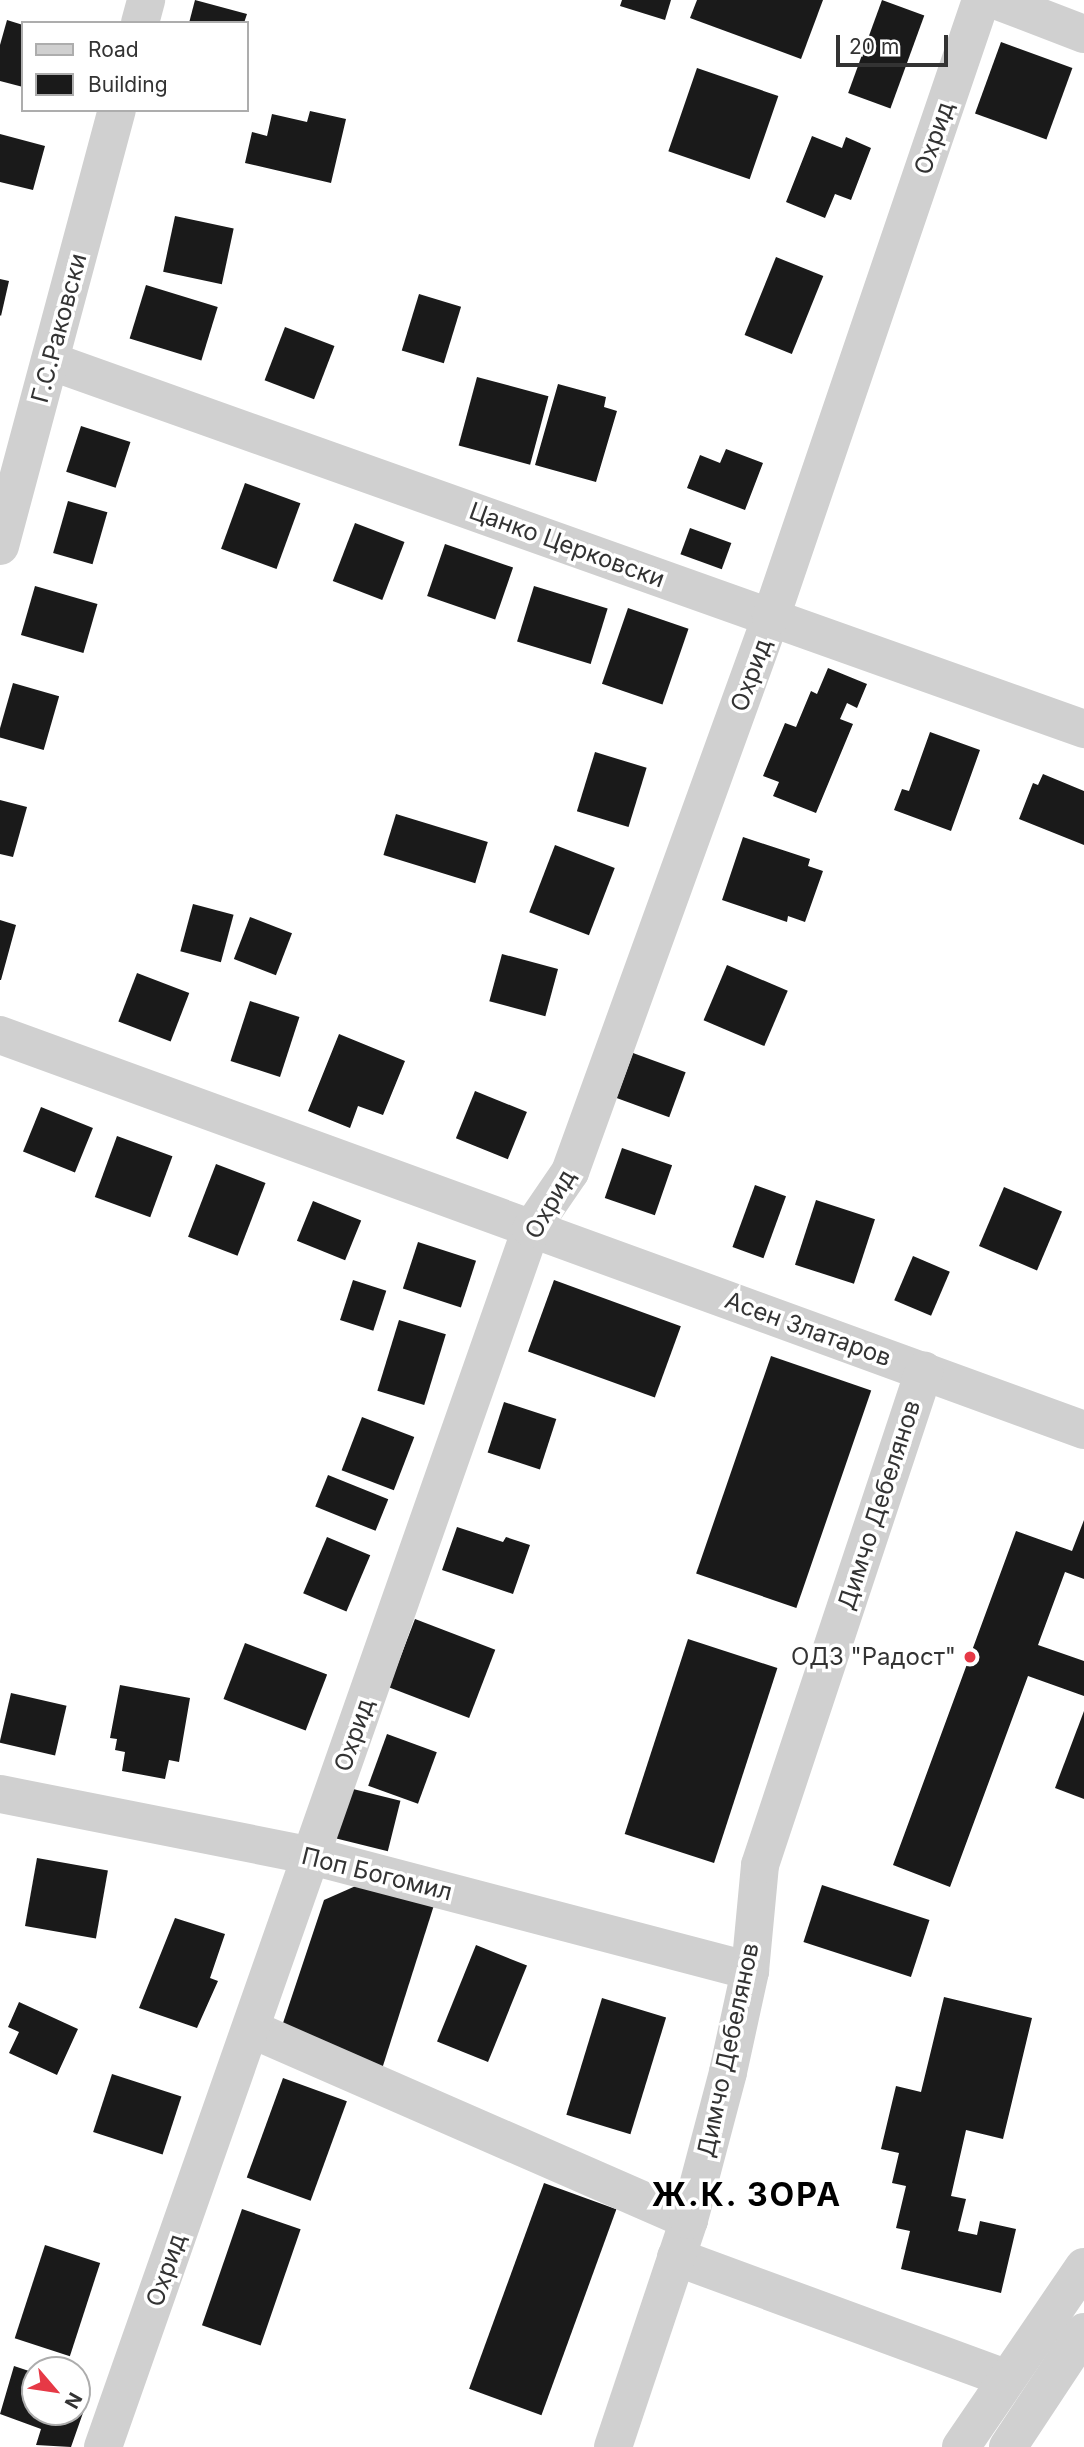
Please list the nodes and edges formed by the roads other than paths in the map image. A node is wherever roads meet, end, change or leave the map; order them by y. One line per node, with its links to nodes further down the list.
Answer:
1 (146, 0): 4 (street)
2 (981, 0): 9 (street, Охрид)
3 (995, 0): 5 (street)
4 (141, 21)
5 (1084, 34)
6 (116, 112): 7 (street, Г.С.Раковски)
7 (50, 361): 8 (street, Г.С.Раковски); 9 (street, Цанко Церковски)
8 (0, 545)
9 (771, 617): 10 (street, Цанко Церковски); 12 (street, Охрид)
10 (1084, 729)
11 (0, 1035): 12 (street, Асен Златаров)
12 (531, 1229): 13 (street, Асен Златаров); 16 (street, Охрид)
13 (924, 1371): 14 (street, Асен Златаров); 17 (street, Димчо Дебелянов)
14 (1084, 1430)
15 (0, 1794): 16 (street, Поп Богомил)
16 (312, 1856): 17 (street, Поп Богомил); 18 (street, Охрид)
17 (750, 1971): 19 (street, Димчо Дебелянов)
18 (251, 2029): 19 (street); 24 (street, Охрид)
19 (690, 2220): 20 (street, Димчо Дебелянов)
20 (676, 2257): 23 (street); 25 (street, Димчо Дебелянов)
21 (1084, 2267): 23 (street)
22 (1084, 2332): 27 (street)
23 (1005, 2378): 26 (street)
24 (103, 2447)
25 (613, 2447)
26 (961, 2447)
27 (1008, 2447)

